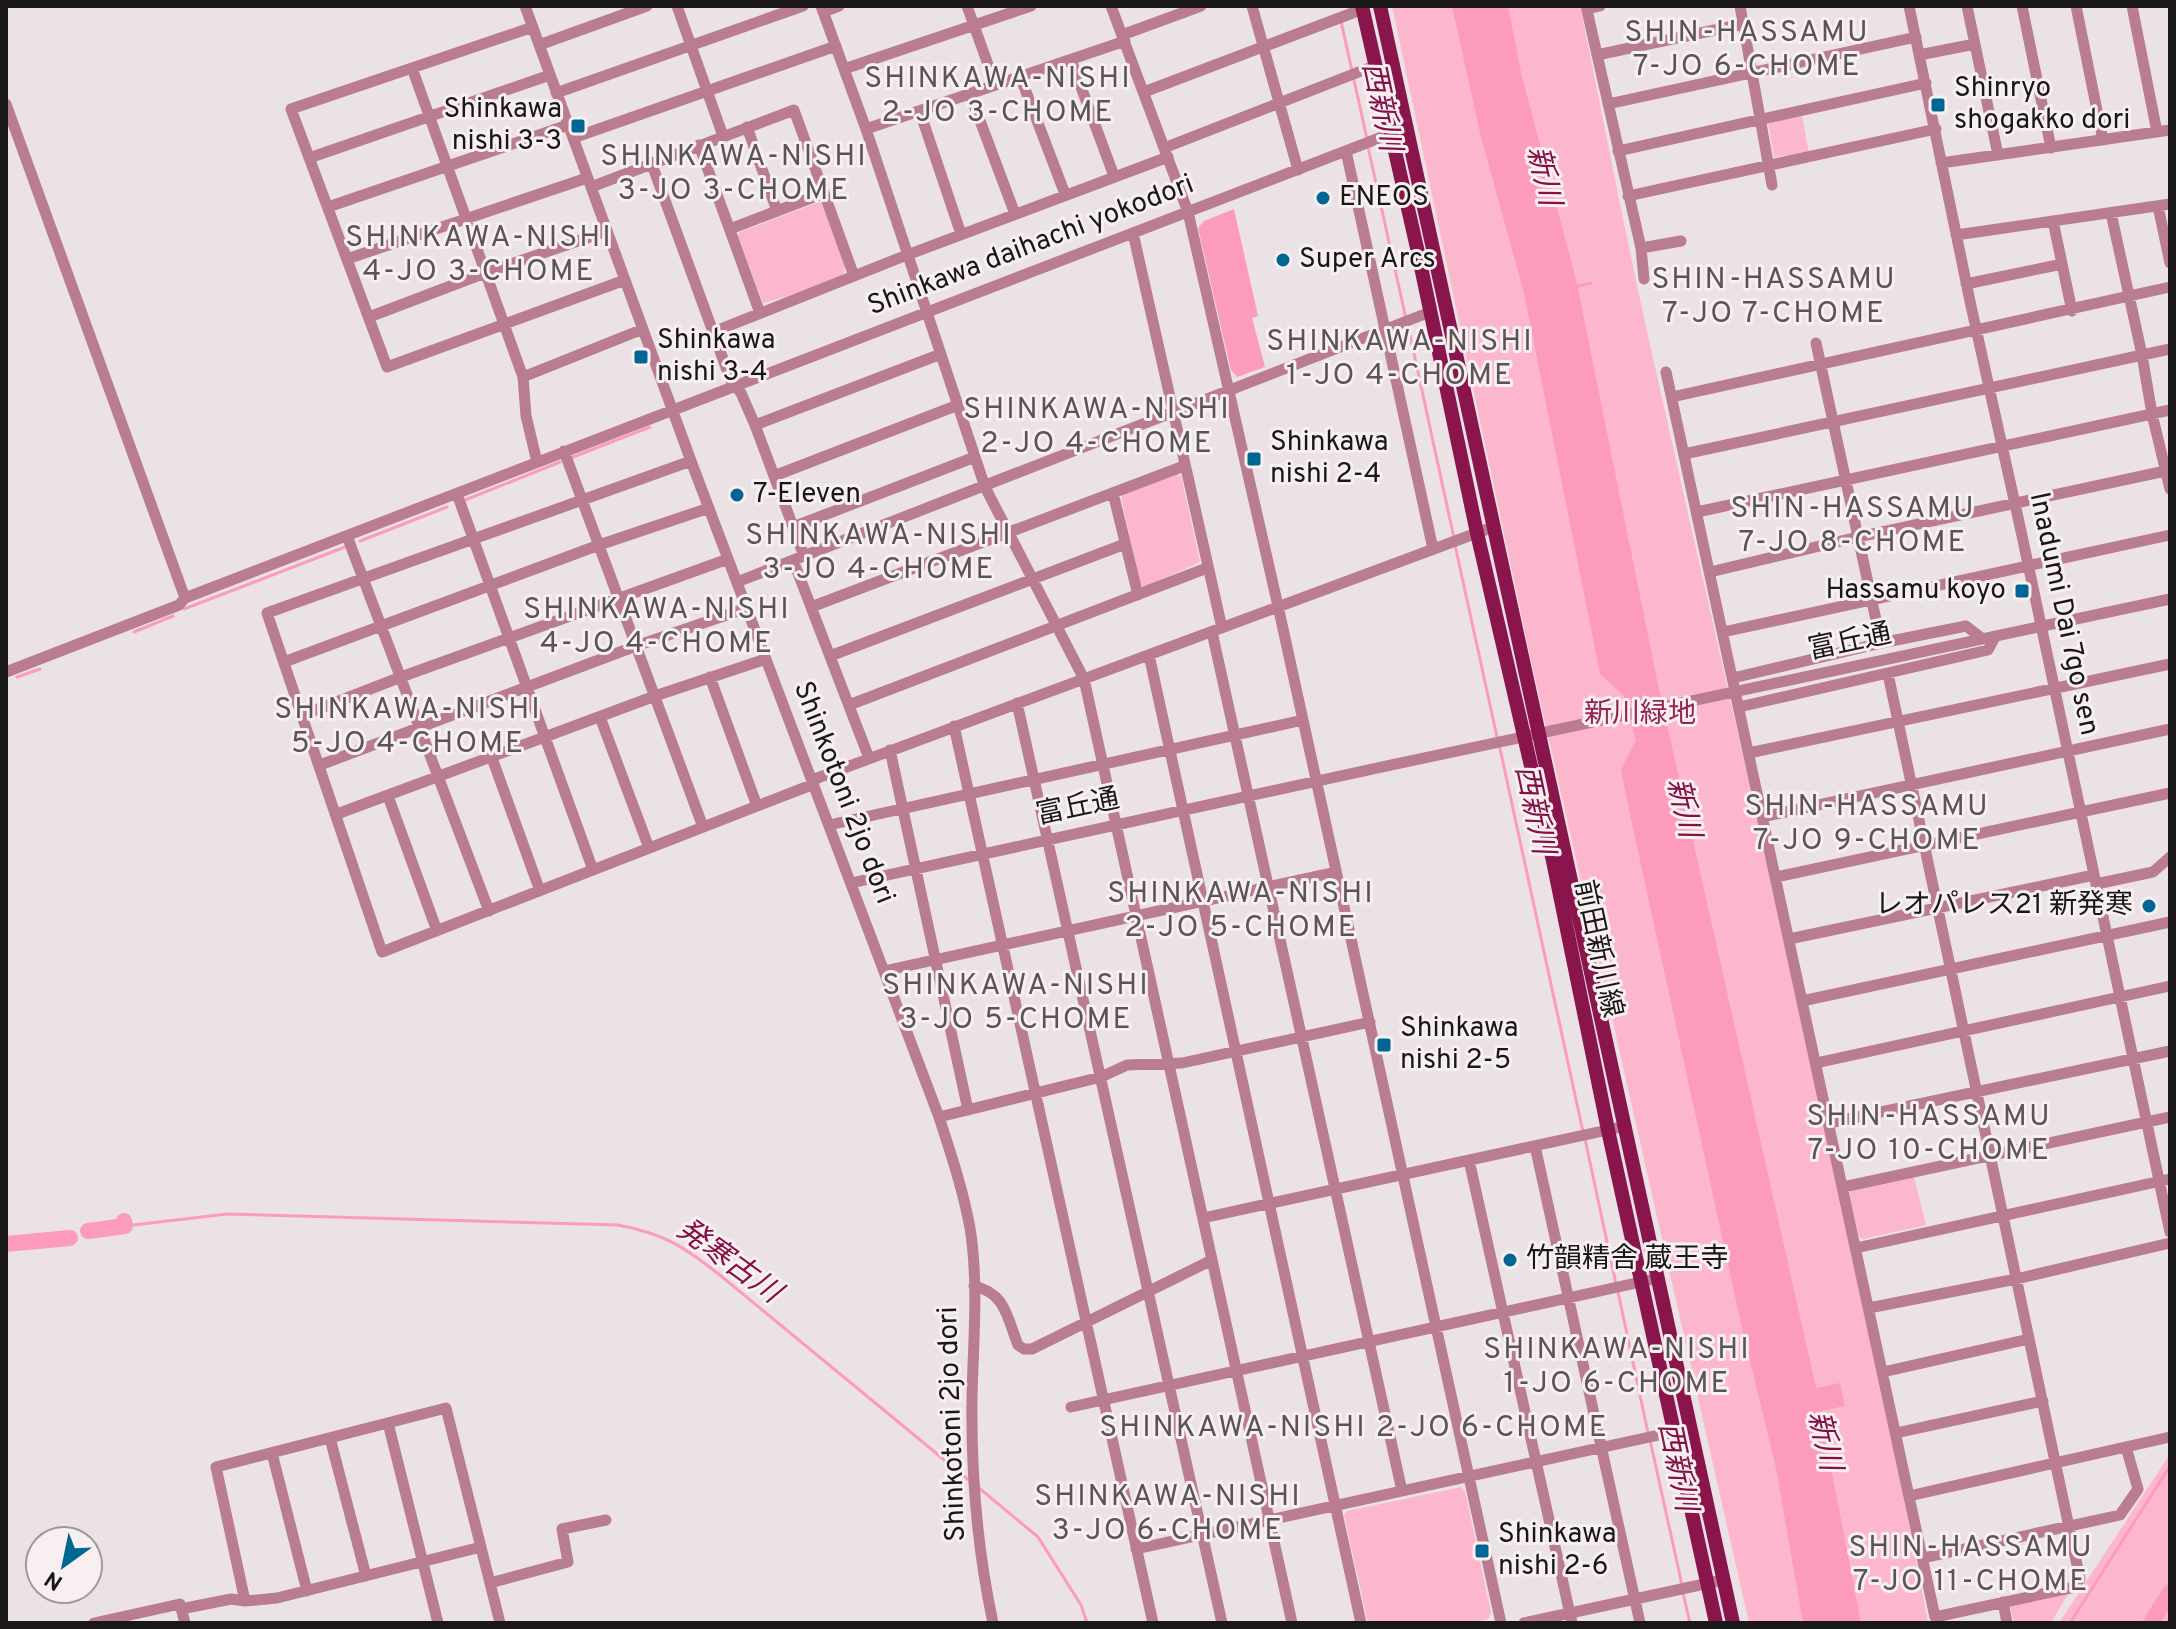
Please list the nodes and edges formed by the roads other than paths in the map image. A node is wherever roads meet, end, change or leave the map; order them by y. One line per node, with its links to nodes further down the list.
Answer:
1 (525, 6): 24 (street, Shinkotoni 2jo dori)
2 (647, 6): 28 (street)
3 (677, 6): 29 (street)
4 (803, 6): 29 (street)
5 (839, 6): 21 (street)
6 (967, 6): 23 (street)
7 (1031, 6): 23 (street)
8 (1111, 6): 26 (street)
9 (1201, 6): 26 (street)
10 (1252, 6): 31 (street)
11 (1380, 6): 55 (main road, 前田新川線)
12 (1600, 6): 20 (street)
13 (1740, 6): 22 (street)
14 (1909, 6): 25 (street, Inadumi Dai 7go sen)
15 (1967, 6): 27 (street)
16 (2022, 6): 64 (street)
17 (2076, 6): 62 (street)
18 (2132, 6): 58 (street)
19 (1362, 8): 31 (street); 35 (main road, 前田新川線)
20 (1586, 8): 32 (street)
21 (822, 9): 30 (street)
22 (1743, 24): 32 (street); 38 (street)
23 (974, 26): 37 (street); 42 (street)
24 (533, 27): 28 (street, Shinkotoni 2jo dori); 36 (street)
25 (1916, 37): 33 (street, Inadumi Dai 7go sen); 38 (street)
26 (1123, 38): 34 (street); 44 (street)
27 (1975, 44): 33 (street); 68 (street)
28 (539, 45): 39 (street, Shinkotoni 2jo dori)
29 (691, 45): 43 (street); 45 (street)
30 (836, 46): 37 (street); 43 (street)
31 (1263, 46): 44 (street); 48 (street)
32 (1597, 55): 49 (street)
33 (1919, 55): 41 (street, Inadumi Dai 7go sen)
34 (1071, 60): 40 (street); 75 (street)
35 (1374, 66): 48 (street); 59 (main road, 前田新川線)
36 (412, 68): 51 (street); 69 (street)
37 (844, 69): 56 (street)
38 (1752, 73): 49 (street); 52 (street)
39 (550, 75): 45 (street, Shinkotoni 2jo dori); 51 (street)
40 (1020, 76): 42 (street); 79 (street)
41 (1926, 83): 52 (street); 57 (street, Inadumi Dai 7go sen)
42 (995, 84): 46 (street)
43 (706, 90): 60 (street); 61 (street)
44 (1144, 92): 67 (street)
45 (556, 93): 53 (street, Shinkotoni 2jo dori)
46 (970, 94): 50 (street); 86 (street)
47 (6, 104): 174 (street)
48 (1279, 104): 67 (street); 74 (street)
49 (1608, 104): 66 (street)
50 (920, 112): 56 (street); 92 (street)
51 (429, 116): 69 (street); 72 (street)
52 (1760, 120): 66 (street); 73 (street)
53 (568, 125): 61 (street, Shinkotoni 2jo dori); 72 (street)
54 (747, 127): 60 (street); 78 (street); 83 (street)
55 (1408, 127): 59 (street, Shinkawa daihachi yokodori); 154 (main road, 前田新川線)
56 (866, 129): 96 (street)
57 (1936, 129): 71 (street, Inadumi Dai 7go sen); 73 (street)
58 (2164, 131): 62 (street)
59 (1391, 133): 65 (street, Shinkawa daihachi yokodori); 109 (main road, 前田新川線)
60 (723, 136): 63 (street)
61 (573, 138): 76 (street, Shinkotoni 2jo dori)
62 (2103, 140): 64 (street)
63 (699, 145): 70 (street); 89 (street)
64 (2051, 148): 68 (street)
65 (1352, 149): 74 (street, Shinkawa daihachi yokodori); 113 (street)
66 (1618, 151): 80 (street)
67 (1166, 152): 75 (street); 84 (street)
68 (1998, 155): 71 (street)
69 (309, 158): 82 (street)
70 (651, 162): 76 (street); 115 (street)
71 (1941, 163): 93 (street, Inadumi Dai 7go sen)
72 (447, 166): 82 (street); 87 (street)
73 (1768, 166): 77 (street); 80 (street)
74 (1298, 170): 84 (street, Shinkawa daihachi yokodori)
75 (1114, 176): 79 (street)
76 (589, 182): 87 (street); 90 (street, Shinkotoni 2jo dori)
77 (1772, 185)
78 (824, 193): 83 (street); 101 (street)
79 (1065, 194): 86 (street)
80 (1628, 196): 95 (street)
81 (2164, 205): 85 (street); 98 (street)
82 (328, 207): 97 (street)
83 (777, 211): 89 (street)
84 (1188, 212): 91 (street, Shinkawa daihachi yokodori); 126 (street)
85 (2111, 213): 88 (street); 106 (street)
86 (1015, 214): 92 (street)
87 (466, 220): 97 (street); 100 (street)
88 (2053, 221): 93 (street); 99 (street)
89 (730, 229): 110 (street)
90 (607, 231): 100 (street); 103 (street, Shinkotoni 2jo dori)
91 (1133, 233): 108 (street, Shinkawa daihachi yokodori); 131 (street)
92 (961, 234): 96 (street)
93 (1956, 235): 104 (street, Inadumi Dai 7go sen)
94 (1681, 241): 95 (street)
95 (1641, 248): 102 (street)
96 (907, 255): 101 (street); 108 (street)
97 (347, 259): 111 (street)
98 (2170, 263)
99 (2062, 264): 104 (street); 107 (street)
100 (485, 273): 111 (street); 112 (street)
101 (854, 276): 110 (street)
102 (1644, 279)
103 (625, 280): 112 (street); 114 (street, Shinkotoni 2jo dori)
104 (1966, 284): 116 (street, Inadumi Dai 7go sen)
105 (2170, 287): 106 (street)
106 (2129, 296): 107 (street); 120 (street)
107 (2072, 311): 116 (street)
108 (927, 312): 119 (street); 124 (street, Shinkawa daihachi yokodori)
109 (1430, 312): 113 (street); 156 (main road, 前田新川線)
110 (760, 313): 115 (street)
111 (369, 317): 112 (street)
112 (504, 324): 123 (street)
113 (1390, 328): 126 (street); 163 (street)
114 (643, 329): 123 (street); 129 (street, Shinkotoni 2jo dori)
115 (713, 332): 124 (street)
116 (1976, 332): 121 (street); 125 (street, Inadumi Dai 7go sen)
117 (1816, 343): 121 (street)
118 (2170, 349): 120 (street)
119 (941, 354): 128 (street); 134 (street)
120 (2142, 355): 125 (street); 132 (street)
121 (1822, 365): 127 (street); 133 (street)
122 (1666, 372): 127 (street)
123 (523, 377): 140 (street)
124 (736, 386): 129 (street, Shinkawa daihachi yokodori); 134 (street)
125 (1989, 390): 133 (street); 135 (street, Inadumi Dai 7go sen)
126 (1229, 392): 131 (street); 178 (street)
127 (1672, 397): 137 (street)
128 (958, 405): 138 (street); 143 (street)
129 (672, 410): 136 (street, Shinkawa daihachi yokodori); 139 (street, Shinkotoni 2jo dori)
130 (2170, 410): 132 (street)
131 (1172, 414): 141 (street); 145 (street)
132 (2152, 414): 135 (street); 142 (street)
133 (1834, 422): 137 (street); 144 (street)
134 (755, 425): 143 (street)
135 (2002, 446): 144 (street); 150 (street, Inadumi Dai 7go sen)
136 (564, 451): 140 (street, Shinkawa daihachi yokodori); 149 (street)
137 (1684, 454): 152 (street)
138 (975, 457): 145 (street); 153 (street)
139 (691, 461): 149 (street); 151 (street, Shinkotoni 2jo dori)
140 (537, 462): 148 (street, Shinkawa daihachi yokodori)
141 (1184, 466): 147 (street); 167 (street)
142 (2168, 470): 146 (street); 150 (street)
143 (774, 476): 153 (street)
144 (1846, 481): 152 (street); 159 (street)
145 (985, 487): 155 (street); 164 (street)
146 (2170, 489)
147 (1113, 493): 155 (street); 161 (street)
148 (457, 494): 158 (street, Shinkawa daihachi yokodori); 160 (street)
149 (583, 500): 160 (street); 162 (street)
150 (2015, 504): 159 (street); 166 (street, Inadumi Dai 7go sen)
151 (709, 508): 162 (street); 165 (street, Shinkotoni 2jo dori)
152 (1697, 512): 168 (street)
153 (793, 527): 164 (street)
154 (1493, 527): 156 (street); 214 (main road, 前田新川線)
155 (1009, 533): 170 (street); 179 (street)
156 (1477, 533): 163 (street); 217 (main road, 前田新川線)
157 (2170, 535): 166 (street)
158 (347, 536): 169 (street); 174 (street, Shinkawa daihachi yokodori)
159 (1858, 537): 168 (street); 177 (street)
160 (473, 540): 169 (street); 172 (street)
161 (1125, 544): 170 (street); 173 (street)
162 (599, 545): 172 (street); 175 (street)
163 (1436, 548): 178 (street)
164 (799, 558): 171 (street); 179 (street)
165 (728, 559): 171 (street, Shinkotoni 2jo dori); 175 (street)
166 (2028, 565): 177 (street); 183 (street, Inadumi Dai 7go sen)
167 (1207, 568): 173 (street); 184 (street)
168 (1710, 572): 185 (street)
169 (363, 578): 181 (street); 193 (street)
170 (1032, 580): 182 (street); 191 (street)
171 (737, 582): 180 (street, Shinkotoni 2jo dori)
172 (489, 587): 181 (street); 187 (street)
173 (1138, 595): 182 (street)
174 (185, 598): 195 (street, Shinkawa daihachi yokodori)
175 (619, 598): 187 (street); 189 (street)
176 (2170, 599): 183 (street, 富丘通)
177 (1872, 600): 185 (street); 188 (street)
178 (1278, 606): 184 (street); 209 (street)
179 (811, 607): 191 (street)
180 (747, 608): 189 (street); 192 (street, Shinkotoni 2jo dori)
181 (381, 626): 193 (street); 197 (street)
182 (1057, 627): 200 (street); 205 (street)
183 (2041, 627): 186 (street, 富丘通); 202 (street, Inadumi Dai 7go sen)
184 (1217, 630): 190 (street); 215 (street)
185 (1723, 632): 199 (street)
186 (1989, 638): 188 (street); 196 (street); 214 (street, 富丘通)
187 (508, 639): 197 (street); 201 (street)
188 (1881, 643): 199 (street)
189 (636, 646): 201 (street); 203 (street)
190 (1149, 655): 200 (street); 219 (street)
191 (830, 656): 205 (street)
192 (766, 659): 198 (street); 229 (street, Shinkotoni 2jo dori)
193 (284, 662): 207 (street)
194 (2170, 664): 202 (street)
195 (6, 672)
196 (1888, 674): 206 (street); 210 (street)
197 (401, 677): 207 (street); 211 (street)
198 (710, 677): 203 (street); 235 (street)
199 (1733, 678): 206 (street)
200 (1084, 679): 204 (street); 225 (street)
201 (526, 689): 211 (street); 216 (street)
202 (2054, 689): 210 (street); 220 (street, Inadumi Dai 7go sen)
203 (655, 696): 208 (street); 243 (street)
204 (1017, 703): 212 (street); 227 (street)
205 (849, 705): 223 (street)
206 (1739, 707): 221 (street)
207 (303, 715): 224 (street)
208 (600, 717): 216 (street); 246 (street)
209 (1303, 720): 215 (street); 228 (street)
210 (1898, 723): 221 (street); 230 (street)
211 (419, 726): 224 (street); 226 (street)
212 (954, 726): 218 (street); 232 (street)
213 (2170, 729): 220 (street)
214 (1540, 735): 217 (street, 富丘通); 289 (main road, 前田新川線)
215 (1234, 736): 219 (street); 233 (street)
216 (544, 737): 222 (street); 250 (street)
217 (1523, 738): 228 (street, 富丘通); 290 (main road, 前田新川線)
218 (890, 750): 223 (street); 236 (street)
219 (1168, 750): 225 (street); 237 (street)
220 (2068, 751): 230 (street); 238 (street, Inadumi Dai 7go sen)
221 (1749, 753): 240 (street)
222 (492, 758): 226 (street); 256 (street)
223 (869, 758): 229 (street)
224 (320, 765): 239 (street)
225 (1103, 765): 227 (street); 241 (street)
226 (439, 778): 234 (street); 259 (street)
227 (1034, 780): 232 (street); 244 (street)
228 (1316, 780): 233 (street, 富丘通); 251 (street)
229 (813, 782): 235 (street); 242 (street, Shinkotoni 2jo dori)
230 (1912, 784): 240 (street); 245 (street)
231 (2170, 793): 238 (street)
232 (969, 794): 236 (street); 247 (street)
233 (1247, 795): 237 (street, 富丘通); 255 (street)
234 (388, 796): 239 (street); 263 (street)
235 (757, 806): 243 (street)
236 (902, 809): 242 (street); 249 (street)
237 (1181, 810): 241 (street, 富丘通); 257 (street)
238 (2081, 812): 245 (street); 253 (street, Inadumi Dai 7go sen)
239 (337, 814): 263 (street)
240 (1762, 817): 252 (street)
241 (1116, 824): 244 (street, 富丘通); 260 (street)
242 (829, 825): 254 (street, Shinkotoni 2jo dori)
243 (703, 827): 246 (street)
244 (1048, 839): 247 (street, 富丘通); 262 (street)
245 (1924, 847): 252 (street); 258 (street)
246 (649, 848): 250 (street)
247 (982, 854): 249 (street, 富丘通); 266 (street)
248 (2170, 857): 253 (street)
249 (916, 868): 254 (street, 富丘通); 267 (street)
250 (593, 870): 256 (street)
251 (1336, 872): 255 (street); 273 (street)
252 (1776, 877): 265 (street)
253 (2095, 880): 258 (street); 264 (street, Inadumi Dai 7go sen)
254 (851, 883): 269 (street, Shinkotoni 2jo dori)
255 (1267, 887): 257 (street); 275 (street)
256 (540, 891): 259 (street)
257 (1201, 901): 260 (street); 276 (street)
258 (1937, 908): 265 (street); 268 (street)
259 (489, 911): 263 (street)
260 (1136, 916): 262 (street); 280 (street)
261 (2170, 922): 264 (street)
262 (1068, 930): 266 (street); 281 (street)
263 (437, 931)
264 (2108, 936): 268 (street); 271 (street, Inadumi Dai 7go sen)
265 (1789, 939): 272 (street)
266 (1002, 945): 267 (street); 282 (street)
267 (937, 959): 269 (street); 284 (street)
268 (1950, 969): 272 (street); 274 (street)
269 (884, 971): 285 (street, Shinkotoni 2jo dori)
270 (2170, 986): 271 (street)
271 (2121, 996): 274 (street); 278 (street, Inadumi Dai 7go sen)
272 (1802, 1001): 279 (street)
273 (1370, 1022): 275 (street); 294 (street)
274 (1964, 1031): 279 (street); 283 (street)
275 (1302, 1037): 276 (street); 297 (street)
276 (1237, 1051): 280 (street); 298 (street)
277 (2170, 1051): 278 (street)
278 (2133, 1058): 283 (street); 287 (street, Inadumi Dai 7go sen)
279 (1816, 1063): 288 (street)
280 (1169, 1065): 281 (street); 300 (street)
281 (1101, 1077): 282 (street); 309 (street)
282 (1035, 1093): 284 (street); 313 (street)
283 (1977, 1093): 288 (street); 292 (street)
284 (968, 1110): 285 (street)
285 (939, 1117): 308 (street, Shinkotoni 2jo dori)
286 (2170, 1117): 287 (street)
287 (2146, 1122): 292 (street); 295 (street, Inadumi Dai 7go sen)
288 (1829, 1123): 296 (street)
289 (1626, 1126): 290 (street); 305 (main road, 前田新川線)
290 (1608, 1130): 291 (street); 307 (main road, 前田新川線)
291 (1535, 1146): 293 (street); 310 (street)
292 (1990, 1154): 296 (street); 299 (street)
293 (1469, 1160): 294 (street); 312 (street)
294 (1403, 1174): 297 (street); 314 (street)
295 (2165, 1180): 299 (street); 301 (street, Inadumi Dai 7go sen)
296 (1843, 1187): 303 (street)
297 (1336, 1189): 298 (street); 316 (street)
298 (1270, 1203): 300 (street); 317 (street)
299 (2003, 1216): 303 (street); 306 (street)
300 (1203, 1218): 304 (street)
301 (2170, 1232)
302 (2170, 1243): 306 (street)
303 (1856, 1248): 311 (street)
304 (1212, 1260): 309 (street); 318 (street)
305 (1659, 1278): 307 (street); 325 (main road, 前田新川線)
306 (2016, 1279): 311 (street); 315 (street)
307 (1641, 1281): 310 (street); 326 (main road, 前田新川線)
308 (974, 1286): 313 (street); 362 (street, Shinkotoni 2jo dori)
309 (1148, 1291): 313 (street); 320 (street)
310 (1568, 1297): 312 (street); 331 (street)
311 (1869, 1308): 319 (street)
312 (1503, 1312): 314 (street); 333 (street)
313 (1086, 1321): 321 (street)
314 (1436, 1326): 316 (street); 335 (street)
315 (2029, 1339): 319 (street); 322 (street)
316 (1369, 1341): 317 (street); 336 (street)
317 (1303, 1355): 318 (street); 338 (street)
318 (1237, 1371): 320 (street); 340 (street)
319 (1883, 1372): 327 (street)
320 (1169, 1386): 321 (street); 342 (street)
321 (1103, 1400): 323 (street); 344 (street)
322 (2043, 1401): 327 (street); 334 (street)
323 (1071, 1407)
324 (388, 1423): 329 (street); 343 (street); 346 (street)
325 (1691, 1428): 326 (street); 348 (main road, 前田新川線)
326 (1674, 1431): 331 (street); 350 (main road, 前田新川線)
327 (1896, 1433): 337 (street)
328 (2170, 1437): 330 (street)
329 (330, 1438): 332 (street); 347 (street)
330 (2126, 1447): 334 (street); 341 (street)
331 (1601, 1448): 333 (street); 352 (street)
332 (272, 1453): 351 (street); 353 (street)
333 (1536, 1462): 335 (street); 356 (street)
334 (2056, 1463): 337 (street); 341 (street)
335 (1469, 1477): 336 (street); 367 (street)
336 (1402, 1491): 338 (street)
337 (1909, 1496): 345 (street)
338 (1336, 1506): 340 (street); 366 (street)
339 (606, 1520): 349 (street)
340 (1269, 1521): 342 (street); 365 (street)
341 (2069, 1526): 345 (street); 354 (street)
342 (1203, 1535): 344 (street); 364 (street)
343 (481, 1547): 346 (street); 349 (street)
344 (1136, 1549): 363 (street)
345 (1923, 1558): 357 (street)
346 (422, 1562): 347 (street); 360 (street)
347 (366, 1576): 351 (street)
348 (1723, 1580): 350 (street); 371 (main road, 前田新川線)
349 (490, 1583): 361 (street)
350 (1707, 1583): 352 (street); 370 (main road, 前田新川線)
351 (307, 1591): 353 (street)
352 (1635, 1598): 356 (street); 369 (street)
353 (245, 1601): 355 (street)
354 (2003, 1602): 357 (street); 372 (street)
355 (181, 1606): 358 (street); 359 (street)
356 (1570, 1618): 368 (street)
357 (1960, 1618)
358 (94, 1623)
359 (185, 1623)
360 (438, 1623)
361 (500, 1623)
362 (993, 1623)
363 (1153, 1623)
364 (1222, 1623)
365 (1292, 1623)
366 (1361, 1623)
367 (1501, 1623)
368 (1524, 1623)
369 (1640, 1623)
370 (1716, 1623)
371 (1733, 1623)
372 (2007, 1623)

